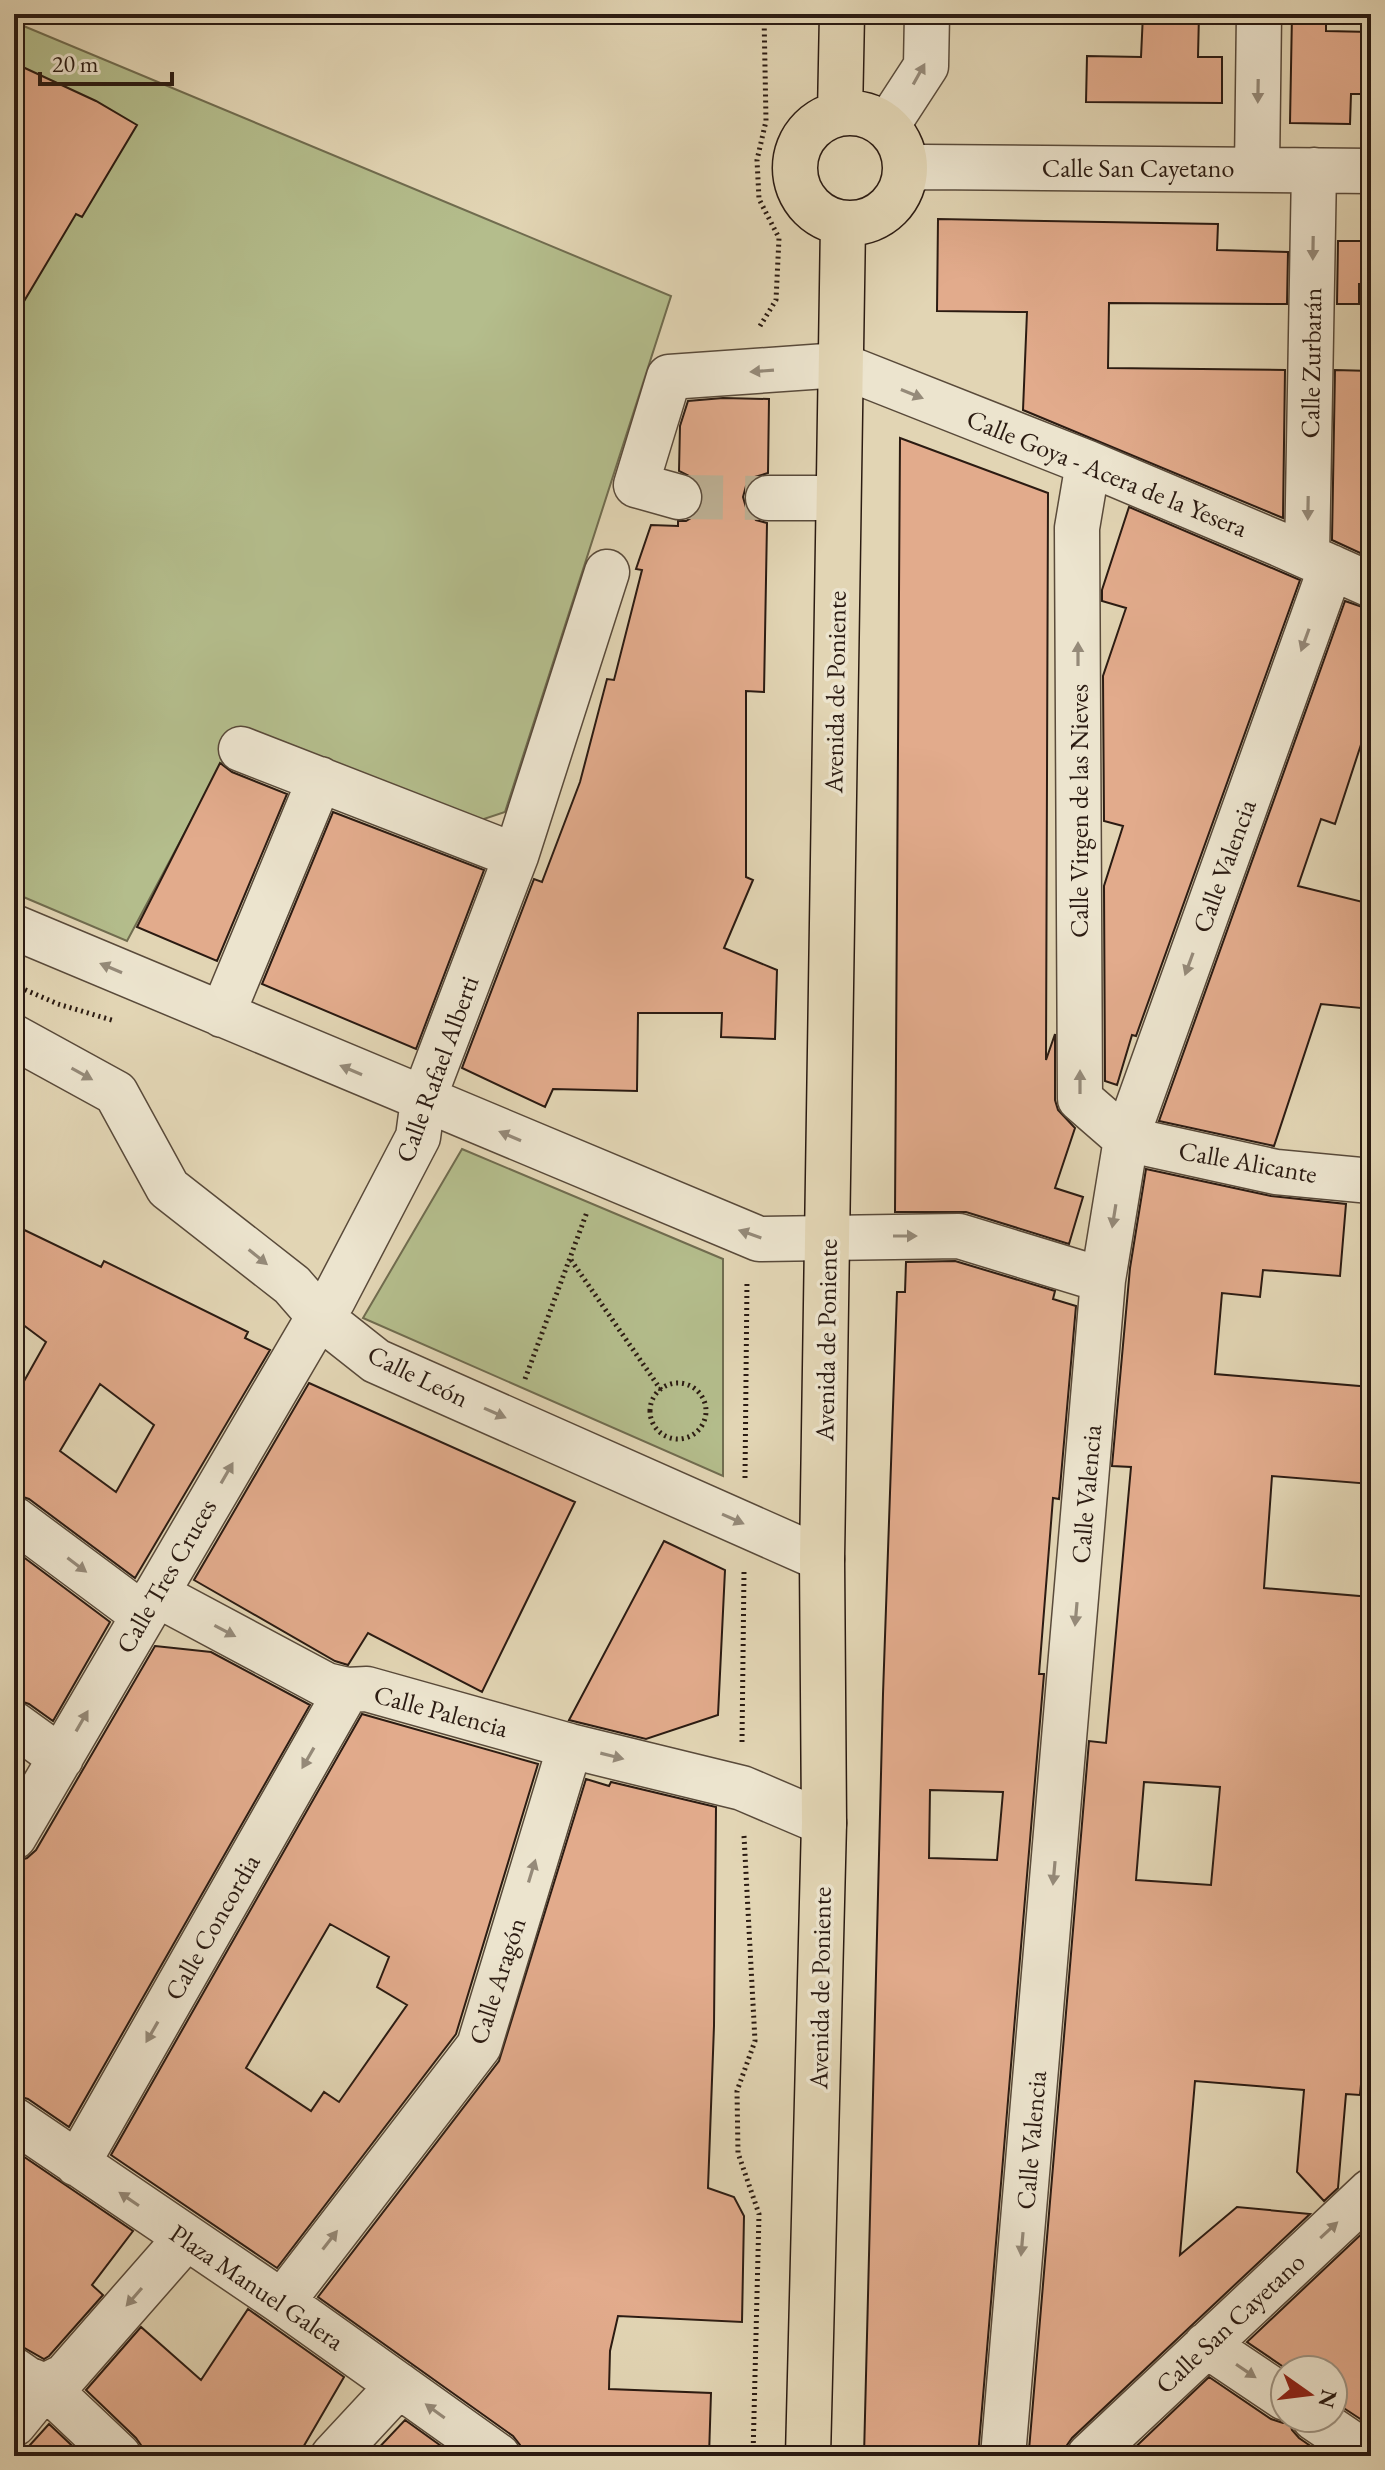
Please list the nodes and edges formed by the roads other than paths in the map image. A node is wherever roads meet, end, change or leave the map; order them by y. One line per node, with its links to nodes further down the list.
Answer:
1 (842, 14): 4 (main road)
2 (927, 14): 5 (street, one-way to 2)
3 (1259, 14): 6 (street, one-way to 6)
4 (840, 113): 5 (main road); 10 (main road)
5 (887, 126): 8 (main road)
6 (1257, 168): 7 (street, Calle San Cayetano); 8 (street, Calle San Cayetano)
7 (1314, 170): 9 (street, Calle San Cayetano); 16 (street, Calle Zurbarán, one-way to 16)
8 (906, 171): 10 (main road)
9 (1371, 171)
10 (843, 224): 11 (main road, Avenida de Poniente)
11 (840, 365): 12 (street, Calle Goya - Acera de la Yesera, one-way to 12); 13 (street, one-way to 13); 15 (main road, Avenida de Poniente)
12 (1088, 463): 16 (street, Calle Goya - Acera de la Yesera); 26 (street, Calle Virgen de las Nieves, one-way to 12)
13 (679, 497)
14 (768, 498): 15 (street)
15 (838, 498): 28 (main road, Avenida de Poniente)
16 (1319, 562): 18 (street, Calle Goya - Acera de la Yesera); 26 (street, Calle Valencia, one-way to 26)
17 (607, 572): 21 (street, Calle Rafael Alberti)
18 (1371, 585)
19 (241, 749): 20 (street)
20 (320, 779): 21 (street); 23 (street)
21 (516, 856): 25 (street, Calle Rafael Alberti)
22 (14, 927): 23 (street, one-way to 22)
23 (222, 1015): 25 (street, one-way to 23)
24 (14, 1037): 30 (street, Calle León, one-way to 30)
25 (423, 1100): 28 (street, one-way to 25); 30 (street, Calle Rafael Alberti)
26 (1126, 1139): 27 (street, Calle Alicante); 29 (street, Calle Valencia, one-way to 29)
27 (1371, 1181)
28 (827, 1237): 29 (street, one-way to 29); 32 (main road, Avenida de Poniente)
29 (1103, 1280): 57 (street, Calle Valencia, one-way to 57)
30 (319, 1316): 32 (street, Calle León, one-way to 32); 33 (street, Calle Tres Cruces, one-way to 30)
31 (14, 1519): 33 (street, Calle Palencia, one-way to 33)
32 (822, 1559): 38 (main road, Avenida de Poniente)
33 (150, 1604): 34 (street, Calle Palencia, one-way to 34); 37 (street, Calle Tres Cruces, one-way to 33)
34 (347, 1690): 36 (street, Calle Palencia); 43 (street, Calle Concordia, one-way to 43)
35 (14, 1724): 37 (street)
36 (570, 1746): 39 (street, Calle Palencia, one-way to 39); 46 (street, Calle Aragón, one-way to 36)
37 (61, 1758): 41 (street, Calle Tres Cruces)
38 (824, 1768): 39 (street, Calle Palencia); 40 (main road, Avenida de Poniente)
39 (742, 1788): 40 (street, Calle Palencia)
40 (824, 1823): 56 (main road, Avenida de Poniente)
41 (14, 1837)
42 (14, 2120): 43 (street, Plaza Manuel Galera)
43 (77, 2164): 45 (street, Plaza Manuel Galera, one-way to 43)
44 (1370, 2187): 47 (street, Calle San Cayetano, one-way to 44)
45 (186, 2238): 46 (street, Plaza Manuel Galera); 48 (street, one-way to 48)
46 (282, 2302): 49 (street, Plaza Manuel Galera)
47 (1206, 2345): 50 (street, one-way to 50); 58 (street, Calle San Cayetano)
48 (30, 2378): 51 (street); 53 (street)
49 (399, 2385): 54 (street); 55 (street, Plaza Manuel Galera, one-way to 49)
50 (1269, 2387)
51 (14, 2424)
52 (1338, 2434): 59 (street)
53 (119, 2456)
54 (333, 2456)
55 (498, 2456)
56 (808, 2456)
57 (1003, 2456)
58 (1089, 2456)
59 (1370, 2456)

